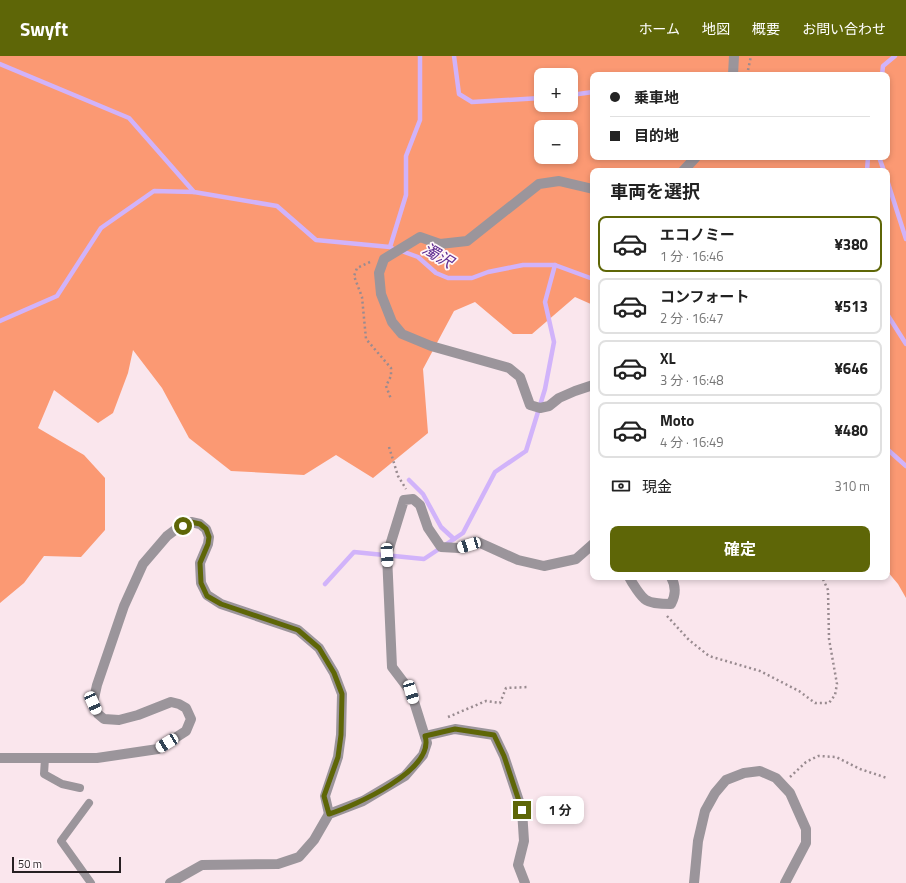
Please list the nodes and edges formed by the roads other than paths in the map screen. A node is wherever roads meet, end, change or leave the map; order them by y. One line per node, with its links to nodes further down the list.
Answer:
1 (734, 56): 2 (street)
2 (733, 72)
3 (693, 160): 4 (street)
4 (686, 168)
5 (590, 188): 6 (street)
6 (590, 386)
7 (590, 547): 10 (street)
8 (630, 580): 9 (street)
9 (673, 580)
10 (425, 736): 15 (street); 18 (street)
11 (0, 758): 12 (street)
12 (45, 758): 13 (lane); 15 (street)
13 (80, 788)
14 (89, 804): 16 (lane)
15 (329, 814): 17 (street)
16 (91, 883)
17 (170, 883)
18 (525, 883)
19 (694, 883): 20 (street)
20 (785, 883)

